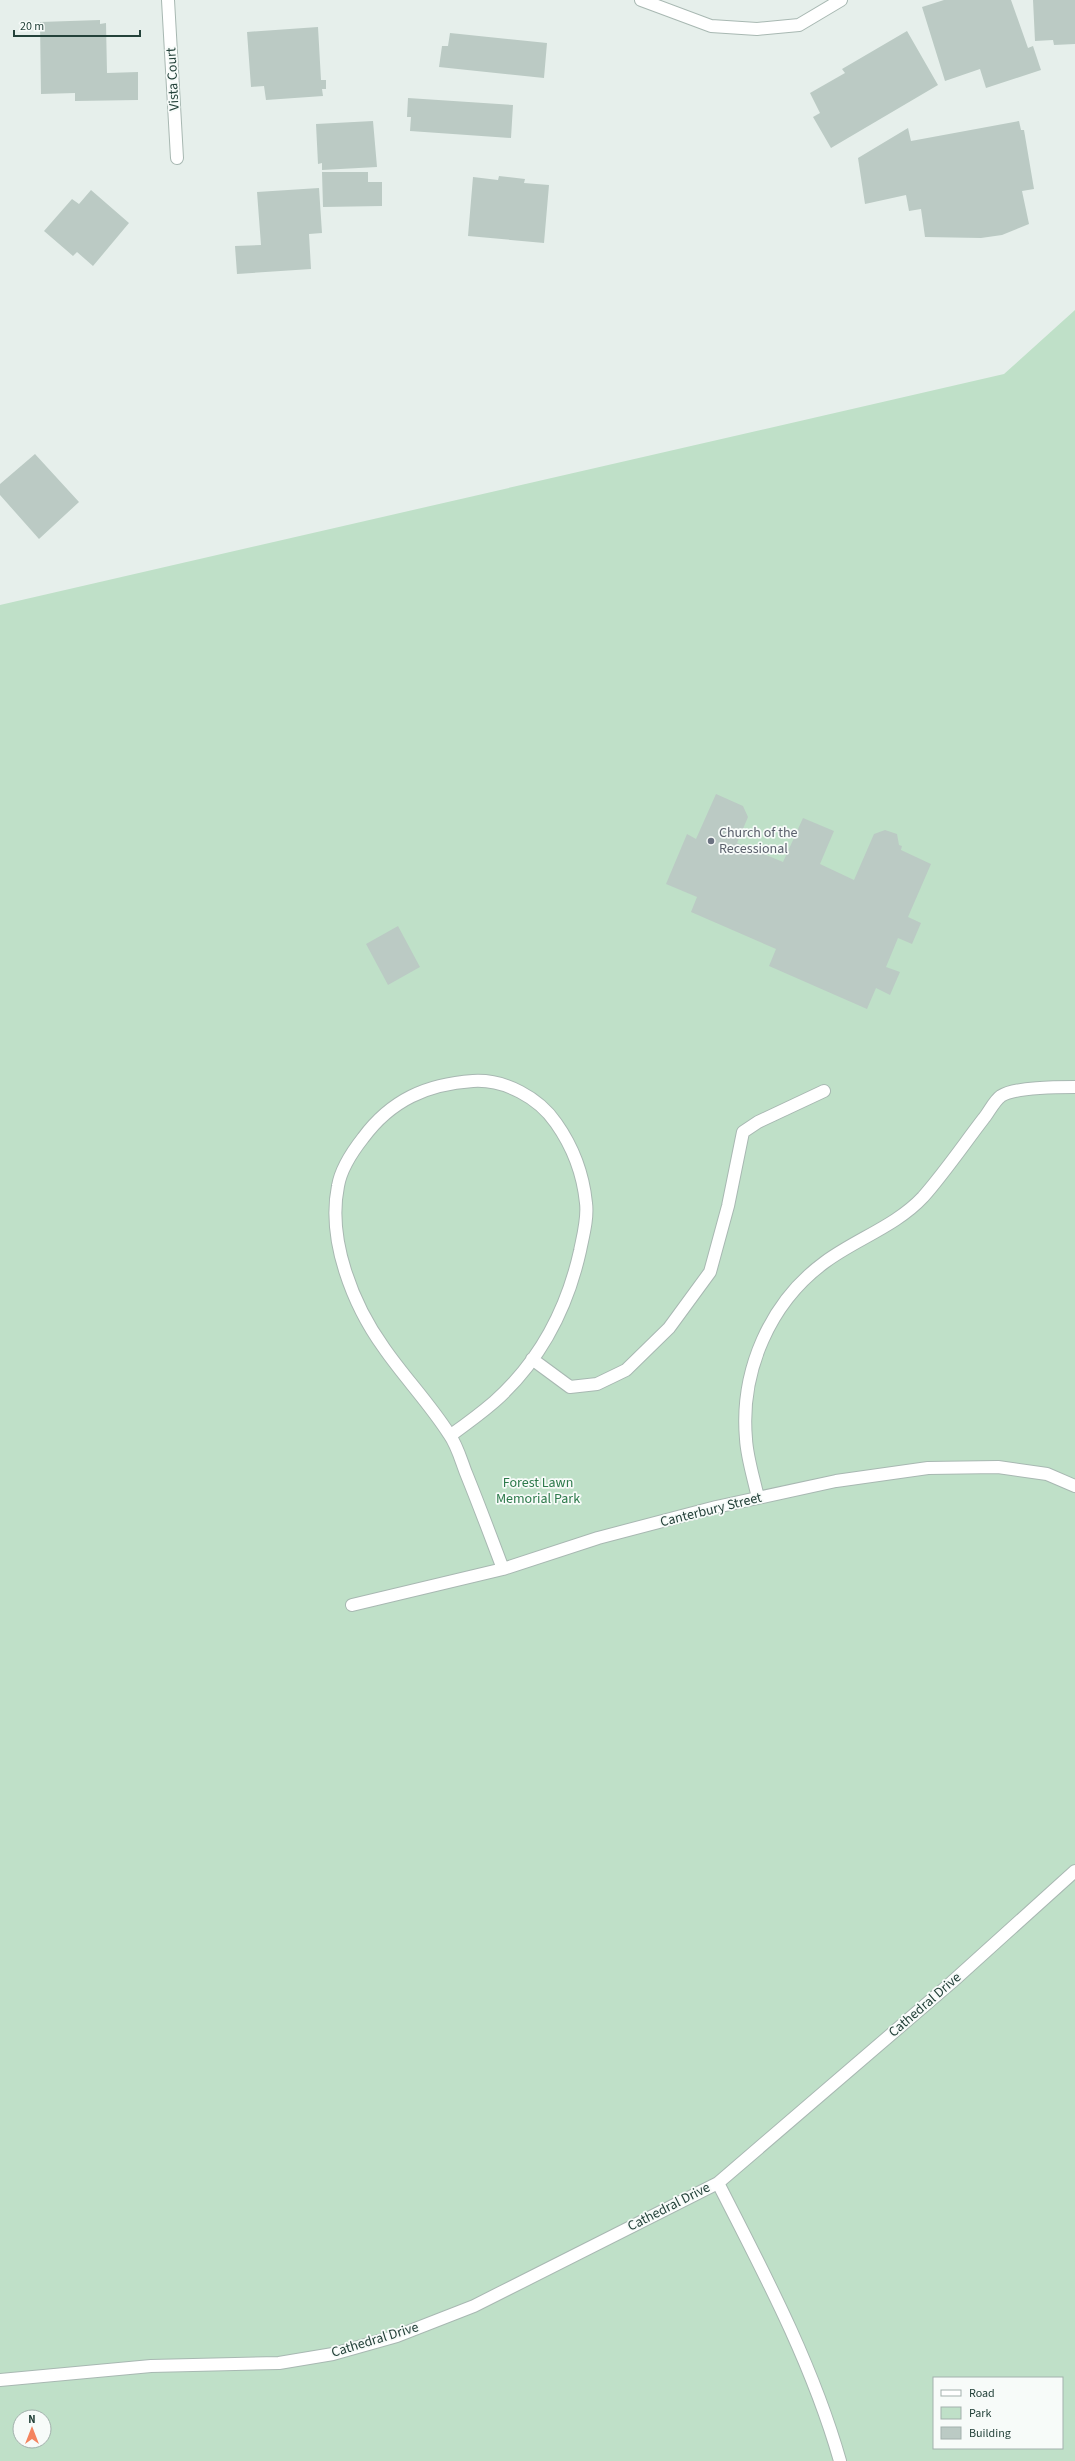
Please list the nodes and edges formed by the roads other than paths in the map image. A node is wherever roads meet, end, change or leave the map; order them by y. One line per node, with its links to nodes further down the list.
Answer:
1 (168, 0): 4 (street, Vista Court)
2 (641, 0): 3 (street)
3 (842, 0)
4 (177, 158)
5 (1075, 1086): 10 (street)
6 (824, 1091): 7 (street)
7 (532, 1360): 8 (street); 8 (street)
8 (451, 1435): 11 (street)
9 (1075, 1486): 10 (street, Canterbury Street)
10 (758, 1498): 11 (street, Canterbury Street)
11 (503, 1569): 12 (street, Canterbury Street)
12 (352, 1605)
13 (1075, 1871): 14 (street, Cathedral Drive)
14 (718, 2182): 15 (street, Cathedral Drive); 16 (street, Cathedral Drive)
15 (0, 2380)
16 (840, 2461)

